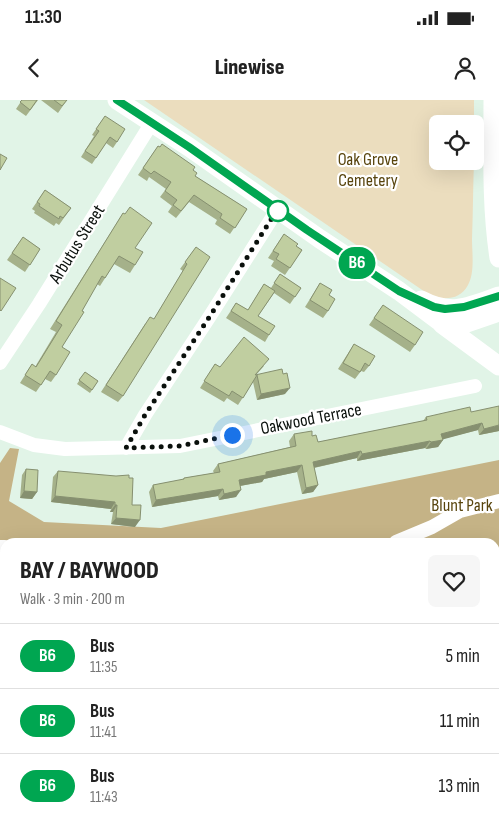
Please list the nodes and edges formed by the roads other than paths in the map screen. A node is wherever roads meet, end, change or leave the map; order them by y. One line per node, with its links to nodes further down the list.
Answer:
1 (117, 100): 3 (main road)
2 (493, 100): 5 (main road)
3 (151, 124): 4 (main road); 10 (street, Arbutus Street)
4 (277, 210): 6 (main road); 14 (street)
5 (499, 258)
6 (399, 291): 7 (main road); 9 (main road)
7 (499, 296)
8 (499, 312): 9 (main road)
9 (439, 321): 11 (main road)
10 (0, 363)
11 (499, 366)
12 (475, 386): 14 (street, Oakwood Terrace)
13 (0, 432): 14 (street, Oakwood Terrace)
14 (126, 448)
15 (499, 501): 16 (street)
16 (406, 538)

